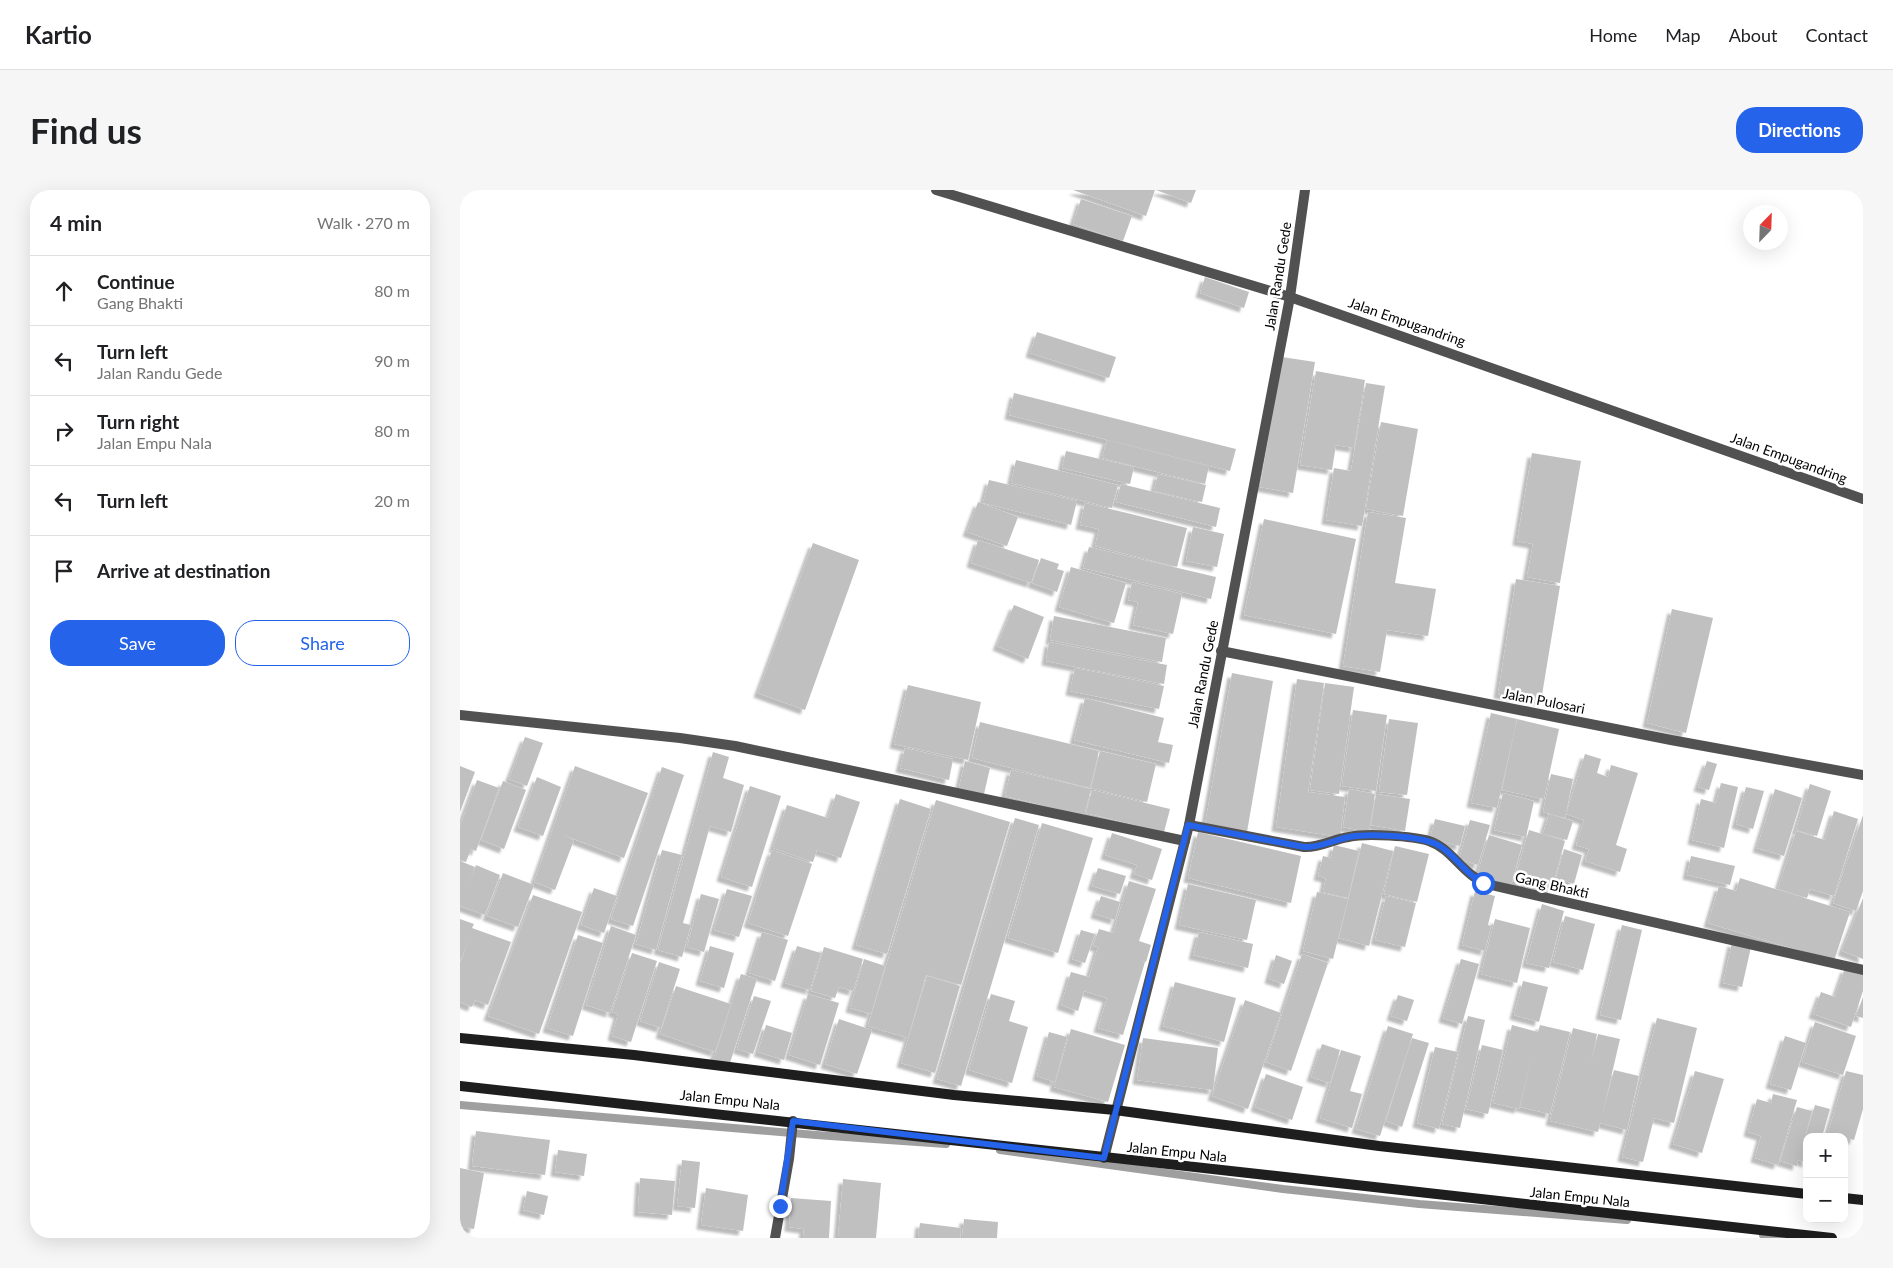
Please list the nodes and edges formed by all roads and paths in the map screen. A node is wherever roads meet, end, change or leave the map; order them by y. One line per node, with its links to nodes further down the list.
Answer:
1 (936, 190): 3 (street, Jalan Empugandring)
2 (1305, 190): 3 (street, Jalan Randu Gede)
3 (1290, 297): 4 (street, Jalan Empugandring); 5 (street, Jalan Randu Gede)
4 (1863, 499)
5 (1221, 651): 7 (street, Jalan Pulosari); 8 (street, Jalan Randu Gede)
6 (460, 715): 9 (street)
7 (1863, 775)
8 (1188, 825): 9 (street, Jalan Randu Gede); 10 (street, Gang Bhakti)
9 (1185, 841): 13 (street, Jalan Randu Gede)
10 (1863, 970)
11 (460, 1038): 13 (main road, Jalan Empu Nala)
12 (460, 1086): 14 (main road, Jalan Empu Nala)
13 (1115, 1110): 15 (street, Jalan Randu Gede); 16 (main road, Jalan Empu Nala)
14 (793, 1121): 15 (main road, Jalan Empu Nala); 19 (street)
15 (1104, 1158): 20 (main road, Jalan Empu Nala)
16 (1803, 1194)
17 (1848, 1198): 18 (main road)
18 (1863, 1200)
19 (775, 1238)
20 (1832, 1238)

